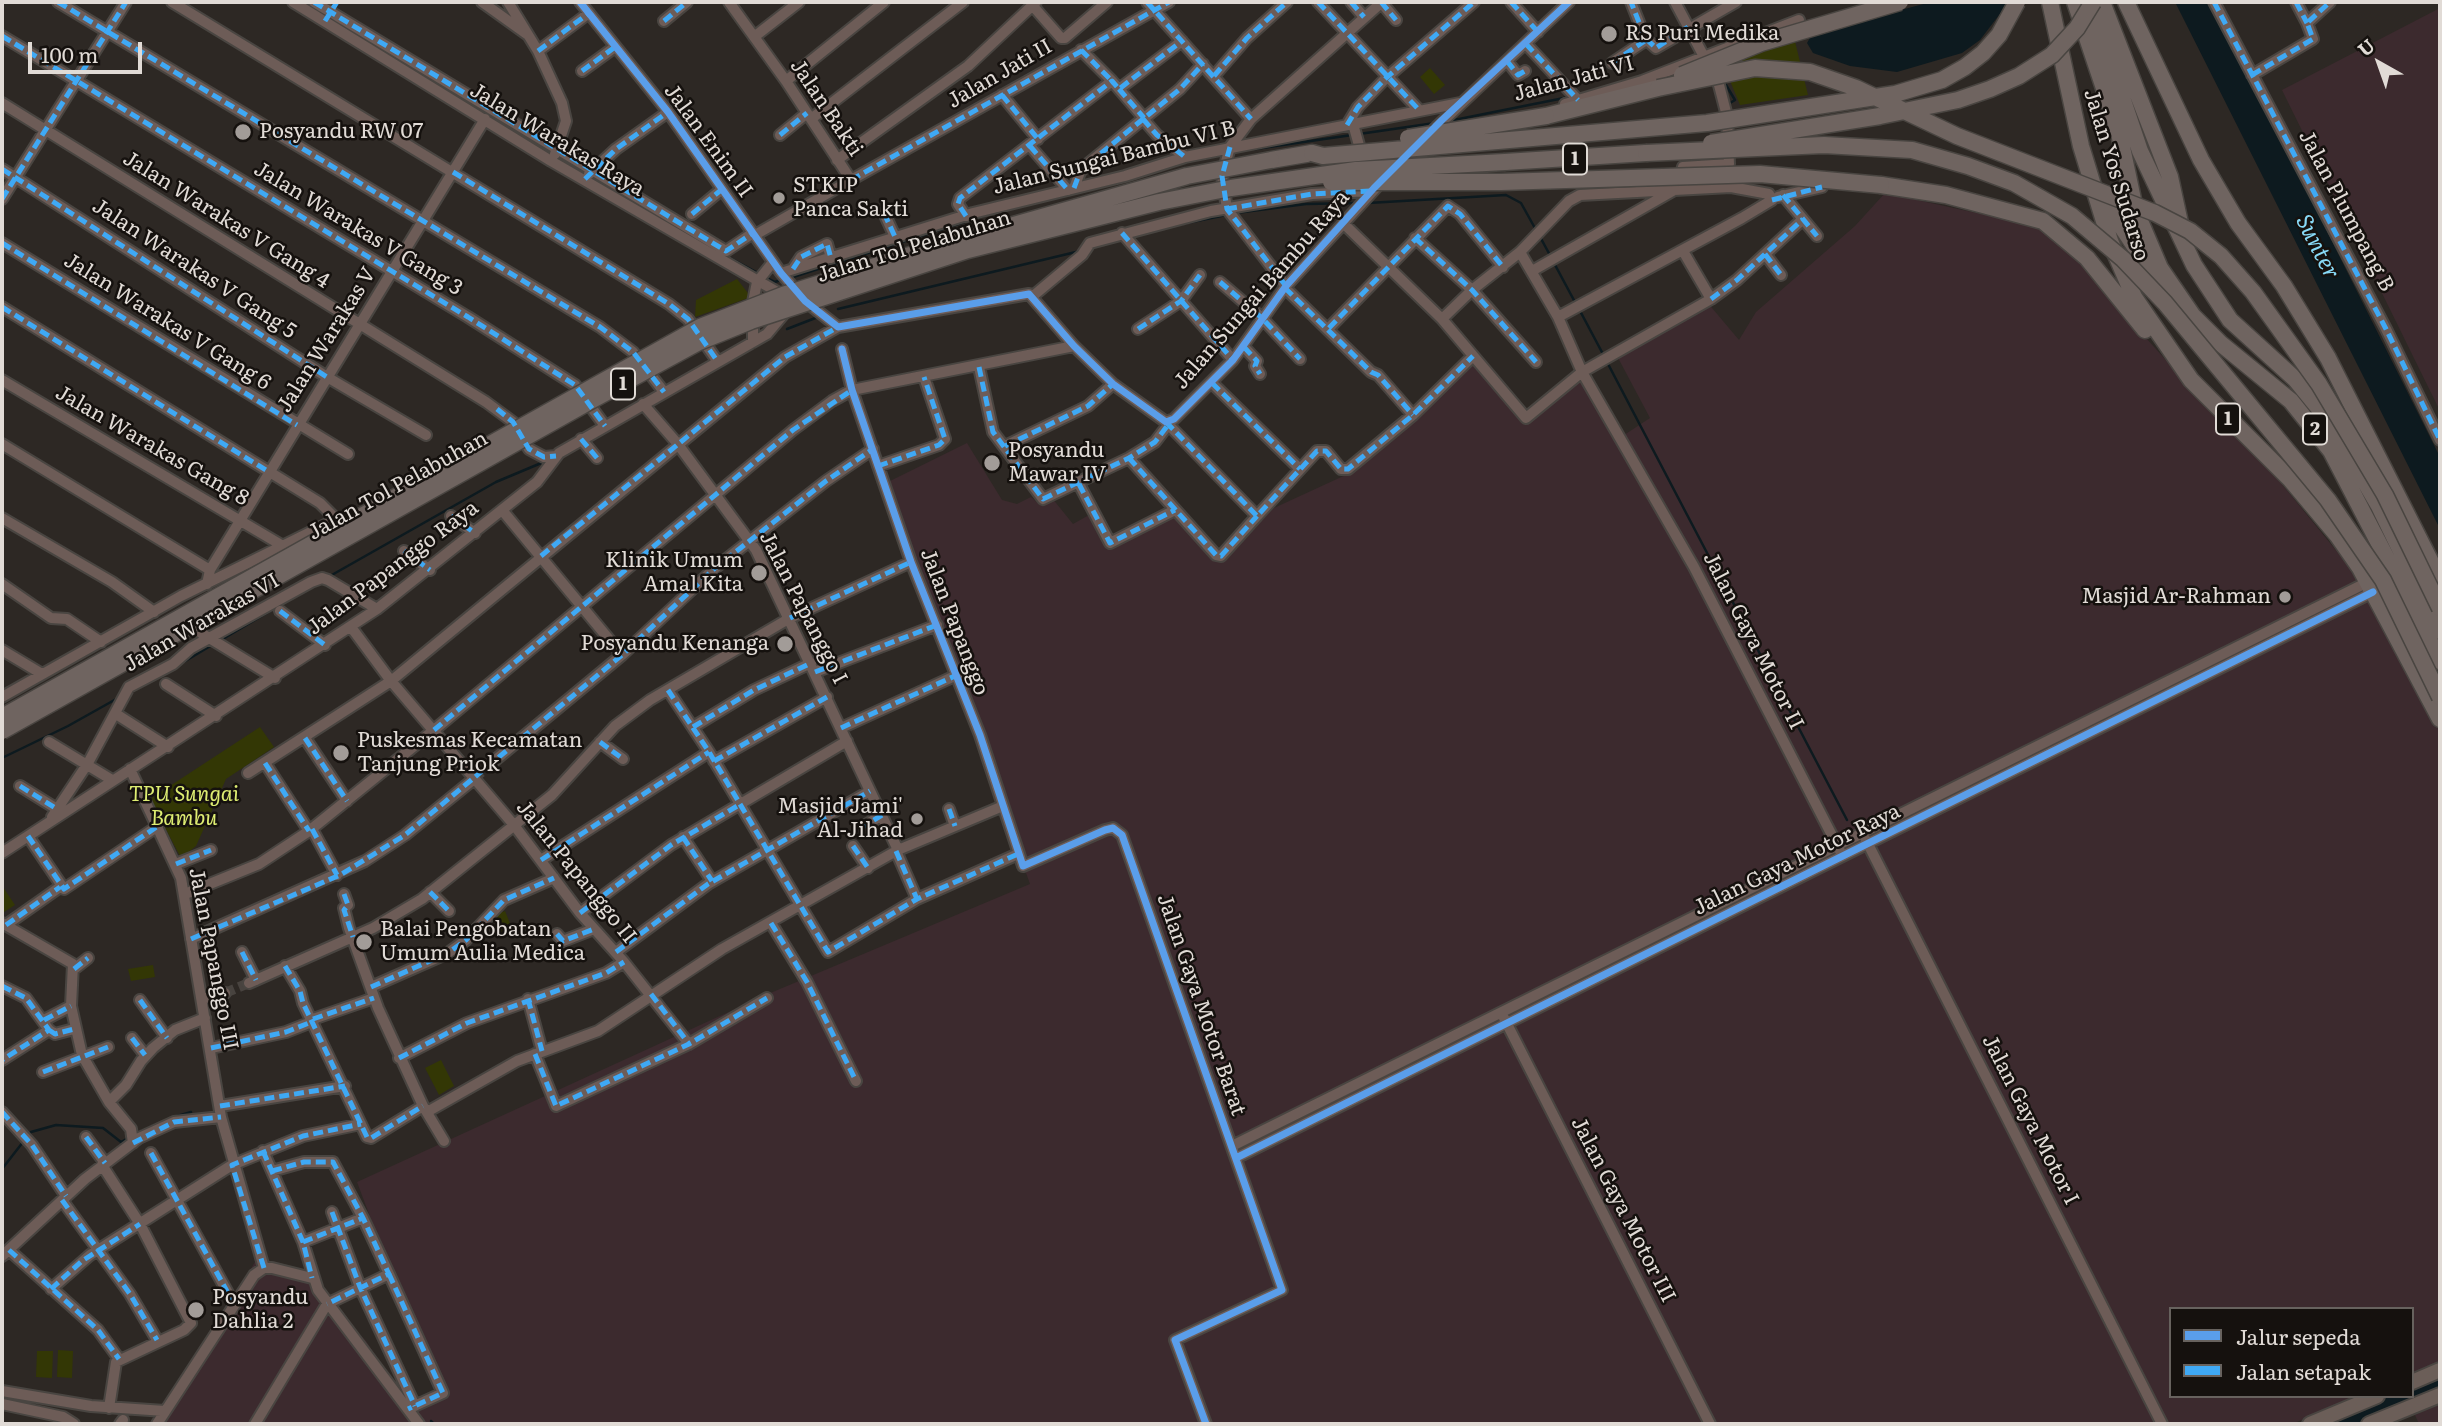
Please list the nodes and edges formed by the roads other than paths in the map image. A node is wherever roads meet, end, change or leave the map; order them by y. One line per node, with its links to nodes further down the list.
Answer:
1 (58, 2): 46 (street)
2 (126, 2): 46 (street)
3 (172, 2): 95 (street)
4 (293, 2): 39 (street, Jalan Warakas Raya)
5 (314, 2): 39 (street)
6 (481, 2): 50 (street)
7 (508, 2): 50 (street)
8 (580, 2): 38 (street, Jalan Enim II)
9 (687, 2): 43 (street)
10 (729, 2): 51 (street, Jalan Bakti)
11 (799, 2): 51 (street)
12 (884, 2): 68 (street)
13 (963, 2): 77 (street)
14 (1107, 2): 36 (street)
15 (1169, 2): 37 (street, Jalan Jati II)
16 (1287, 2): 65 (street)
17 (1318, 2): 48 (street)
18 (1351, 2): 40 (street)
19 (1381, 2): 40 (street); 41 (street)
20 (1474, 2): 66 (street)
21 (1511, 2): 47 (street)
22 (1569, 2): 47 (street, Jalan Sungai Bambu Raya)
23 (1631, 2): 52 (street)
24 (1675, 2): 45 (street)
25 (1736, 2): 45 (street)
26 (1900, 2): 70 (highway, bridge)
27 (2017, 2): 88 (highway, bridge)
28 (2050, 2): 86 (highway, Jalan Yos Sudarso / 1)
29 (2075, 2): 145 (highway, 2)
30 (2091, 2): 89 (highway, bridge); 123 (highway, 2)
31 (2102, 2): 123 (highway)
32 (2126, 2): 209 (highway)
33 (2214, 2): 64 (street, Jalan Plumpang B)
34 (2296, 2): 44 (street)
35 (2330, 2): 44 (street)
36 (1034, 3): 92 (street)
37 (1151, 6): 53 (street); 56 (street, Jalan Jati II)
38 (589, 13): 55 (street, Jalan Enim II); 57 (street)
39 (330, 14): 79 (street, Jalan Warakas Raya); 90 (street)
40 (1364, 17): 48 (street)
41 (1396, 20)
42 (1799, 20): 58 (street, Jalan Jati VI)
43 (663, 21)
44 (2307, 23): 64 (street)
45 (1691, 26): 52 (street); 58 (street)
46 (107, 31): 67 (street); 114 (street)
47 (1538, 32): 54 (street, Jalan Sungai Bambu Raya)
48 (1347, 33): 66 (street); 80 (street)
49 (2, 36): 67 (street, Jalan Warakas V Gang 3)
50 (530, 37): 57 (street)
51 (754, 37): 68 (street, Jalan Bakti)
52 (1646, 39): 60 (street)
53 (1182, 41): 61 (street); 69 (street)
54 (1526, 44): 59 (street, Jalan Sungai Bambu Raya); 72 (street)
55 (615, 47): 63 (street); 76 (street, Jalan Enim II)
56 (1081, 50): 69 (street); 71 (street, Jalan Jati II)
57 (538, 51): 90 (street)
58 (1707, 54): 72 (street, Jalan Jati VI); 93 (street)
59 (1507, 61): 62 (street); 73 (street, Jalan Sungai Bambu Raya)
60 (1612, 63)
61 (1203, 64): 65 (street); 78 (street)
62 (1525, 71)
63 (582, 72)
64 (2252, 75): 179 (street, Jalan Plumpang B)
65 (1214, 76): 80 (street)
66 (1386, 78): 75 (street); 83 (street)
67 (77, 80): 82 (street); 131 (street, Jalan Warakas V Gang 3)
68 (786, 80): 77 (street, Jalan Bakti)
69 (1116, 85): 78 (street); 85 (street)
70 (1658, 88): 88 (highway, bridge); 216 (highway, bridge)
71 (1002, 94): 85 (street); 98 (street, Jalan Jati II)
72 (1576, 97): 81 (street, Jalan Jati VI)
73 (1461, 102): 75 (street, Jalan Sungai Bambu VI B); 81 (street, Jalan Sungai Bambu Raya)
74 (2, 103): 82 (street, Jalan Warakas V Gang 4)
75 (1419, 110): 83 (street, Jalan Sungai Bambu VI B)
76 (668, 112): 96 (street); 104 (street, Jalan Enim II)
77 (809, 116): 84 (street); 92 (street, Jalan Bakti)
78 (1144, 118): 91 (street); 103 (street)
79 (485, 119): 90 (street, Jalan Warakas Raya); 95 (street, Jalan Warakas V)
80 (1251, 119): 87 (street)
81 (1436, 126): 106 (street, Jalan Sungai Bambu Raya)
82 (46, 129): 97 (street); 149 (street, Jalan Warakas V Gang 4)
83 (1352, 130): 87 (street, Jalan Sungai Bambu VI B); 106 (street)
84 (780, 135)
85 (1034, 143): 103 (street); 112 (street)
86 (2081, 146): 145 (highway); 168 (highway, Jalan Yos Sudarso / 1)
87 (1229, 152): 91 (street, Jalan Sungai Bambu VI B); 110 (street)
88 (1312, 153): 242 (highway, Jalan Tol Pelabuhan / 1, bridge)
89 (1646, 153): 99 (highway, Jalan Tol Pelabuhan / 1, bridge); 239 (highway, bridge)
90 (554, 155): 96 (street, Jalan Warakas Raya)
91 (1185, 157): 103 (street, Jalan Sungai Bambu VI B)
92 (837, 160): 98 (street, Jalan Bakti)
93 (1729, 164): 100 (street); 101 (street)
94 (2, 169): 97 (street, Jalan Warakas V Gang 5)
95 (453, 172): 114 (street, Jalan Warakas V); 160 (street)
96 (589, 174): 121 (street, Jalan Warakas Raya)
97 (15, 177): 107 (street); 165 (street, Jalan Warakas V Gang 5)
98 (851, 180): 116 (street, Jalan Bakti)
99 (1301, 180): 168 (highway, bridge); 247 (highway, Jalan Tol Pelabuhan / 1, bridge)
100 (1678, 187): 101 (street); 125 (street); 130 (street)
101 (1731, 187): 108 (street)
102 (1822, 187): 105 (street)
103 (1071, 189): 112 (street, Jalan Sungai Bambu VI B)
104 (721, 190): 111 (street); 116 (street, Jalan Enim II)
105 (1783, 194): 108 (street); 113 (street)
106 (1367, 196): 110 (street); 115 (street, Jalan Sungai Bambu Raya)
107 (2, 199)
108 (1772, 200): 124 (street)
109 (884, 213): 120 (street)
110 (1230, 213): 117 (street); 137 (street)
111 (692, 214)
112 (966, 216): 120 (street, Jalan Sungai Bambu VI B)
113 (1803, 219): 118 (street); 126 (street)
114 (422, 222): 131 (street, Jalan Warakas V); 172 (street)
115 (1343, 223): 128 (street); 137 (street, Jalan Sungai Bambu Raya)
116 (754, 234): 121 (street, Jalan Bakti); 127 (street, Jalan Enim II)
117 (1123, 236): 139 (street); 143 (street)
118 (1817, 236)
119 (1415, 238): 128 (street); 129 (street); 138 (street)
120 (895, 239): 132 (street, Jalan Sungai Bambu VI B)
121 (698, 240): 135 (street, Jalan Warakas Raya)
122 (2, 243): 176 (street, Jalan Warakas V Gang 6)
123 (2183, 243): 207 (highway, 2)
124 (1682, 251): 140 (street); 146 (street)
125 (1520, 252): 129 (street); 130 (street)
126 (1765, 254): 134 (street); 140 (street)
127 (773, 262): 132 (street, Jalan Enim II); 135 (street)
128 (1388, 267): 148 (street); 151 (street)
129 (1503, 267): 138 (street)
130 (1532, 271): 146 (street)
131 (391, 272): 149 (street, Jalan Warakas V); 177 (street, Jalan Warakas V Gang 3)
132 (787, 275): 142 (street, Jalan Enim II)
133 (1200, 275): 143 (street)
134 (1781, 275)
135 (765, 282): 141 (street, Jalan Warakas Raya); 153 (street)
136 (1220, 282): 147 (street)
137 (1285, 287): 147 (street, Jalan Sungai Bambu Raya); 151 (street)
138 (1472, 290): 148 (street); 161 (street)
139 (1032, 296): 150 (street); 154 (street)
140 (1711, 299): 163 (street)
141 (793, 301): 142 (street); 153 (street, Jalan Papanggo Raya)
142 (805, 301): 150 (street)
143 (1181, 301): 152 (street); 159 (street)
144 (2, 307): 191 (street)
145 (2193, 316): 207 (highway, 2)
146 (1558, 317): 163 (street)
147 (1262, 318): 155 (street, Jalan Sungai Bambu Raya); 158 (street)
148 (1443, 319): 157 (street)
149 (359, 326): 165 (street, Jalan Warakas V); 186 (street, Jalan Warakas V Gang 4)
150 (838, 327): 181 (street)
151 (1329, 328): 174 (street)
152 (1138, 329)
153 (753, 342): 160 (street, Jalan Papanggo Raya)
154 (1074, 346): 162 (street); 170 (street)
155 (1244, 346): 159 (street, Jalan Sungai Bambu Raya); 164 (street)
156 (842, 349): 171 (street, Jalan Papanggo)
157 (1473, 356): 163 (street); 174 (street)
158 (1300, 359)
159 (1233, 360): 169 (street, Jalan Sungai Bambu Raya)
160 (718, 362): 172 (street, Jalan Papanggo Raya)
161 (1536, 362)
162 (979, 367): 166 (street); 183 (street)
163 (1582, 372): 284 (street, Jalan Gaya Motor II)
164 (1260, 374)
165 (327, 377): 176 (street, Jalan Warakas V); 178 (street, Jalan Warakas V Gang 5)
166 (924, 377): 171 (street); 189 (street)
167 (2, 380): 199 (street, Jalan Warakas Gang 8)
168 (2191, 380): 211 (highway, Jalan Yos Sudarso / 1)
169 (1212, 383): 175 (street, Jalan Sungai Bambu Raya); 190 (street)
170 (1113, 384): 175 (street); 183 (street)
171 (852, 390): 184 (street, Jalan Papanggo); 193 (street)
172 (664, 392): 173 (street, Jalan Papanggo Raya)
173 (644, 404): 177 (street, Jalan Papanggo Raya); 181 (street, Jalan Papanggo I)
174 (1413, 415): 190 (street)
175 (1167, 424): 188 (street, Jalan Sungai Bambu Raya); 197 (street)
176 (297, 425): 185 (street, Jalan Warakas V Gang 6); 191 (street, Jalan Warakas V)
177 (605, 426): 180 (street, Jalan Papanggo Raya)
178 (426, 435)
179 (2440, 440)
180 (583, 442): 186 (street, Jalan Papanggo Raya); 187 (street)
181 (677, 443): 193 (street, Jalan Papanggo I); 204 (street)
182 (2, 444): 208 (street)
183 (1005, 446): 192 (street, Jalan Sungai Bambu Raya)
184 (873, 449): 189 (street, Jalan Papanggo); 201 (street)
185 (348, 454)
186 (556, 456): 194 (street, Jalan Papanggo Raya)
187 (597, 458)
188 (1129, 458): 192 (street, Jalan Sungai Bambu Raya); 195 (street)
189 (878, 466): 205 (street, Jalan Papanggo)
190 (1300, 470): 197 (street)
191 (269, 472): 199 (street, Jalan Warakas V); 202 (street)
192 (1079, 484): 195 (street)
193 (716, 495): 201 (street, Jalan Papanggo I); 214 (street)
194 (502, 510): 200 (street, Jalan Papanggo Raya); 204 (street)
195 (1175, 510): 197 (street)
196 (451, 516): 200 (street)
197 (1257, 516)
198 (2, 518): 215 (street)
199 (241, 521): 202 (street, Jalan Warakas Gang 8); 208 (street, Jalan Warakas V)
200 (475, 533): 206 (street, Jalan Papanggo Raya)
201 (750, 541): 219 (street, Jalan Papanggo I); 228 (street)
202 (278, 543): 208 (street)
203 (404, 551): 206 (street)
204 (541, 556): 214 (street); 234 (street)
205 (911, 562): 219 (street); 220 (street, Jalan Papanggo)
206 (429, 570): 217 (street, Jalan Papanggo Raya)
207 (2403, 570): 222 (highway, 2); 229 (highway, 2)
208 (209, 576): 212 (street)
209 (2440, 580)
210 (2, 584): 223 (street)
211 (2371, 587): 243 (highway, Jalan Yos Sudarso / 1); 278 (street, Jalan Gaya Motor Raya)
212 (181, 596): 213 (street); 224 (street)
213 (167, 605): 215 (street); 226 (street)
214 (583, 606): 228 (street); 246 (street)
215 (148, 607): 223 (street)
216 (2440, 608)
217 (377, 609): 221 (street, Jalan Papanggo Raya); 224 (street, Jalan Warakas VI)
218 (280, 611): 225 (street)
219 (790, 618): 230 (street, Jalan Papanggo I); 236 (street)
220 (937, 625): 230 (street); 232 (street, Jalan Papanggo)
221 (351, 627): 225 (street, Jalan Papanggo Raya); 234 (street, Jalan Papanggo II)
222 (2440, 631)
223 (94, 638): 231 (street)
224 (213, 642): 226 (street, Jalan Warakas VI); 233 (street)
225 (325, 645): 233 (street, Jalan Papanggo Raya)
226 (191, 648): 240 (street, Jalan Warakas VI)
227 (2, 650): 231 (street)
228 (622, 654): 255 (street)
229 (2440, 661)
230 (813, 668): 238 (street, Jalan Papanggo I); 244 (street)
231 (35, 670): 237 (street)
232 (957, 675): 245 (street); 266 (street, Jalan Papanggo)
233 (275, 678): 241 (street, Jalan Papanggo Raya)
234 (391, 681): 246 (street, Jalan Papanggo II); 248 (street)
235 (166, 684): 241 (street)
236 (667, 690): 244 (street); 251 (street)
237 (2, 697)
238 (827, 697): 245 (street, Jalan Papanggo I); 253 (street)
239 (2440, 697)
240 (118, 710): 252 (street); 256 (street, Jalan Warakas VI)
241 (216, 716): 252 (street, Jalan Papanggo Raya)
242 (2, 717)
243 (2440, 719)
244 (693, 727): 253 (street)
245 (841, 728): 249 (street, Jalan Papanggo I)
246 (434, 730): 261 (street, Jalan Papanggo II); 264 (street)
247 (2, 734)
248 (305, 738): 257 (street); 264 (street)
249 (847, 741): 263 (street, Jalan Papanggo I); 265 (street)
250 (49, 742): 256 (street)
251 (600, 742): 254 (street); 271 (street)
252 (168, 747): 258 (street, Jalan Papanggo Raya)
253 (712, 757): 265 (street); 286 (street)
254 (623, 758)
255 (494, 761)
256 (88, 763): 260 (street); 267 (street, Jalan Warakas VI)
257 (265, 763): 259 (street); 275 (street)
258 (130, 769): 260 (street, Jalan Papanggo Raya); 272 (street, Jalan Papanggo III)
259 (248, 773)
260 (112, 779): 270 (street, Jalan Papanggo Raya)
261 (474, 779): 271 (street, Jalan Papanggo II); 290 (street)
262 (20, 786): 267 (street)
263 (870, 791): 269 (street, Jalan Papanggo I); 281 (street)
264 (347, 800): 275 (street)
265 (739, 805): 277 (street); 281 (street)
266 (1003, 806): 273 (street); 285 (street, Jalan Papanggo)
267 (57, 809): 270 (street, Jalan Warakas VI)
268 (948, 809): 273 (street)
269 (882, 816): 274 (street); 283 (street, Jalan Papanggo I)
270 (49, 822): 276 (street, Jalan Papanggo Raya)
271 (514, 825): 286 (street, Jalan Papanggo II); 294 (street)
272 (159, 826): 287 (street, Jalan Papanggo III); 293 (street)
273 (955, 826): 283 (street)
274 (860, 828)
275 (311, 830): 290 (street); 295 (street)
276 (27, 836): 280 (street, Jalan Papanggo Raya); 293 (street)
277 (684, 837): 292 (street); 300 (street)
278 (1865, 839): 284 (street, Jalan Gaya Motor Raya); 391 (street, Jalan Gaya Motor I)
279 (853, 846): 289 (street)
280 (4, 849)
281 (766, 849): 292 (street); 298 (street)
282 (211, 850): 287 (street)
283 (897, 850): 289 (street); 297 (street, Jalan Papanggo I)
284 (1840, 851): 323 (street, Jalan Gaya Motor Raya)
285 (1018, 854): 288 (street, Jalan Papanggo); 297 (street)
286 (541, 860): 291 (street, Jalan Papanggo II)
287 (176, 864): 295 (street, Jalan Papanggo III)
288 (1023, 866): 350 (street, Jalan Gaya Motor Barat)
289 (867, 868): 298 (street)
290 (337, 876): 306 (street)
291 (554, 878): 300 (street, Jalan Papanggo II); 315 (street)
292 (712, 881): 308 (street)
293 (60, 887): 302 (street)
294 (430, 892): 299 (street); 305 (street)
295 (185, 894): 306 (street, Jalan Papanggo III)
296 (344, 894): 305 (street)
297 (917, 900): 298 (street)
298 (800, 907): 301 (street)
299 (449, 911)
300 (580, 912): 303 (street, Jalan Papanggo II)
301 (771, 923): 316 (street); 340 (street)
302 (4, 927): 312 (street)
303 (594, 929): 304 (street); 308 (street, Jalan Papanggo II)
304 (557, 934)
305 (353, 937): 311 (street); 315 (street)
306 (191, 939): 318 (street, Jalan Papanggo III)
307 (242, 952): 311 (street)
308 (616, 952): 310 (street, Jalan Papanggo II)
309 (88, 958): 312 (street)
310 (625, 962): 316 (street, Jalan Papanggo II); 319 (street)
311 (285, 966): 324 (street)
312 (74, 969): 321 (street)
313 (2, 986): 325 (street)
314 (225, 993): 318 (street)
315 (373, 993): 324 (street); 337 (street)
316 (651, 995): 329 (street, Jalan Papanggo II); 333 (street)
317 (767, 998): 329 (street)
318 (202, 999): 322 (street, Jalan Papanggo III)
319 (528, 999): 333 (street); 337 (street)
320 (140, 1000): 328 (street)
321 (71, 1006): 325 (street); 326 (street)
322 (205, 1018): 328 (street); 332 (street, Jalan Papanggo III)
323 (1504, 1018): 330 (street, Jalan Gaya Motor Raya); 336 (street, Jalan Gaya Motor Raya); 390 (street, Jalan Gaya Motor III)
324 (314, 1020): 332 (street); 341 (street)
325 (46, 1025): 326 (street); 338 (street)
326 (74, 1029): 334 (street)
327 (132, 1038): 335 (street)
328 (167, 1038): 335 (street)
329 (689, 1044): 333 (street)
330 (1434, 1046): 336 (street); 350 (street, Jalan Gaya Motor Raya)
331 (108, 1047): 334 (street)
332 (211, 1048): 344 (street, Jalan Papanggo III)
333 (538, 1053): 343 (street)
334 (82, 1055): 339 (street); 342 (street)
335 (145, 1055): 342 (street)
336 (1440, 1057): 353 (street, Jalan Gaya Motor Raya)
337 (399, 1058): 343 (street)
338 (2, 1060)
339 (43, 1072)
340 (856, 1081)
341 (345, 1086): 344 (street); 346 (street)
342 (109, 1102): 348 (street)
343 (425, 1109): 346 (street); 349 (street)
344 (220, 1111): 348 (street); 355 (street, Jalan Papanggo III)
345 (2, 1112): 357 (street)
346 (361, 1124): 351 (street)
347 (86, 1137): 354 (street)
348 (133, 1140): 354 (street)
349 (444, 1141)
350 (1232, 1146): 353 (street, Jalan Gaya Motor Barat)
351 (262, 1151): 355 (street); 356 (street)
352 (151, 1153): 358 (street)
353 (1236, 1158): 389 (street, Jalan Gaya Motor Barat)
354 (104, 1164): 357 (street); 361 (street)
355 (232, 1165): 358 (street); 366 (street, Jalan Papanggo III)
356 (272, 1171): 360 (street); 363 (street)
357 (64, 1198): 364 (street); 365 (street)
358 (177, 1202): 361 (street); 372 (street)
359 (332, 1212): 362 (street)
360 (363, 1218): 362 (street); 367 (street)
361 (140, 1224): 365 (street); 373 (street)
362 (336, 1228): 363 (street); 369 (street)
363 (303, 1242): 368 (street)
364 (5, 1251): 370 (street)
365 (98, 1251): 370 (street); 373 (street)
366 (264, 1268): 368 (street); 372 (street)
367 (389, 1274): 369 (street); 382 (street)
368 (312, 1278): 371 (street)
369 (360, 1287): 371 (street); 382 (street)
370 (51, 1289): 374 (street)
371 (330, 1301): 382 (street); 387 (street)
372 (234, 1304): 383 (street)
373 (157, 1340): 374 (street)
374 (119, 1359): 381 (street)
375 (2440, 1370): 376 (main road)
376 (2414, 1380)
377 (2, 1391): 381 (street)
378 (2440, 1395): 393 (main road)
379 (2372, 1398): 392 (main road)
380 (2, 1404): 384 (street)
381 (109, 1408): 383 (street)
382 (411, 1408): 388 (street)
383 (165, 1411): 386 (street)
384 (61, 1421): 385 (street)
385 (74, 1424)
386 (157, 1424)
387 (255, 1424)
388 (419, 1424)
389 (1206, 1424)
390 (1710, 1424)
391 (2162, 1424)
392 (2310, 1424)
393 (2369, 1424)

